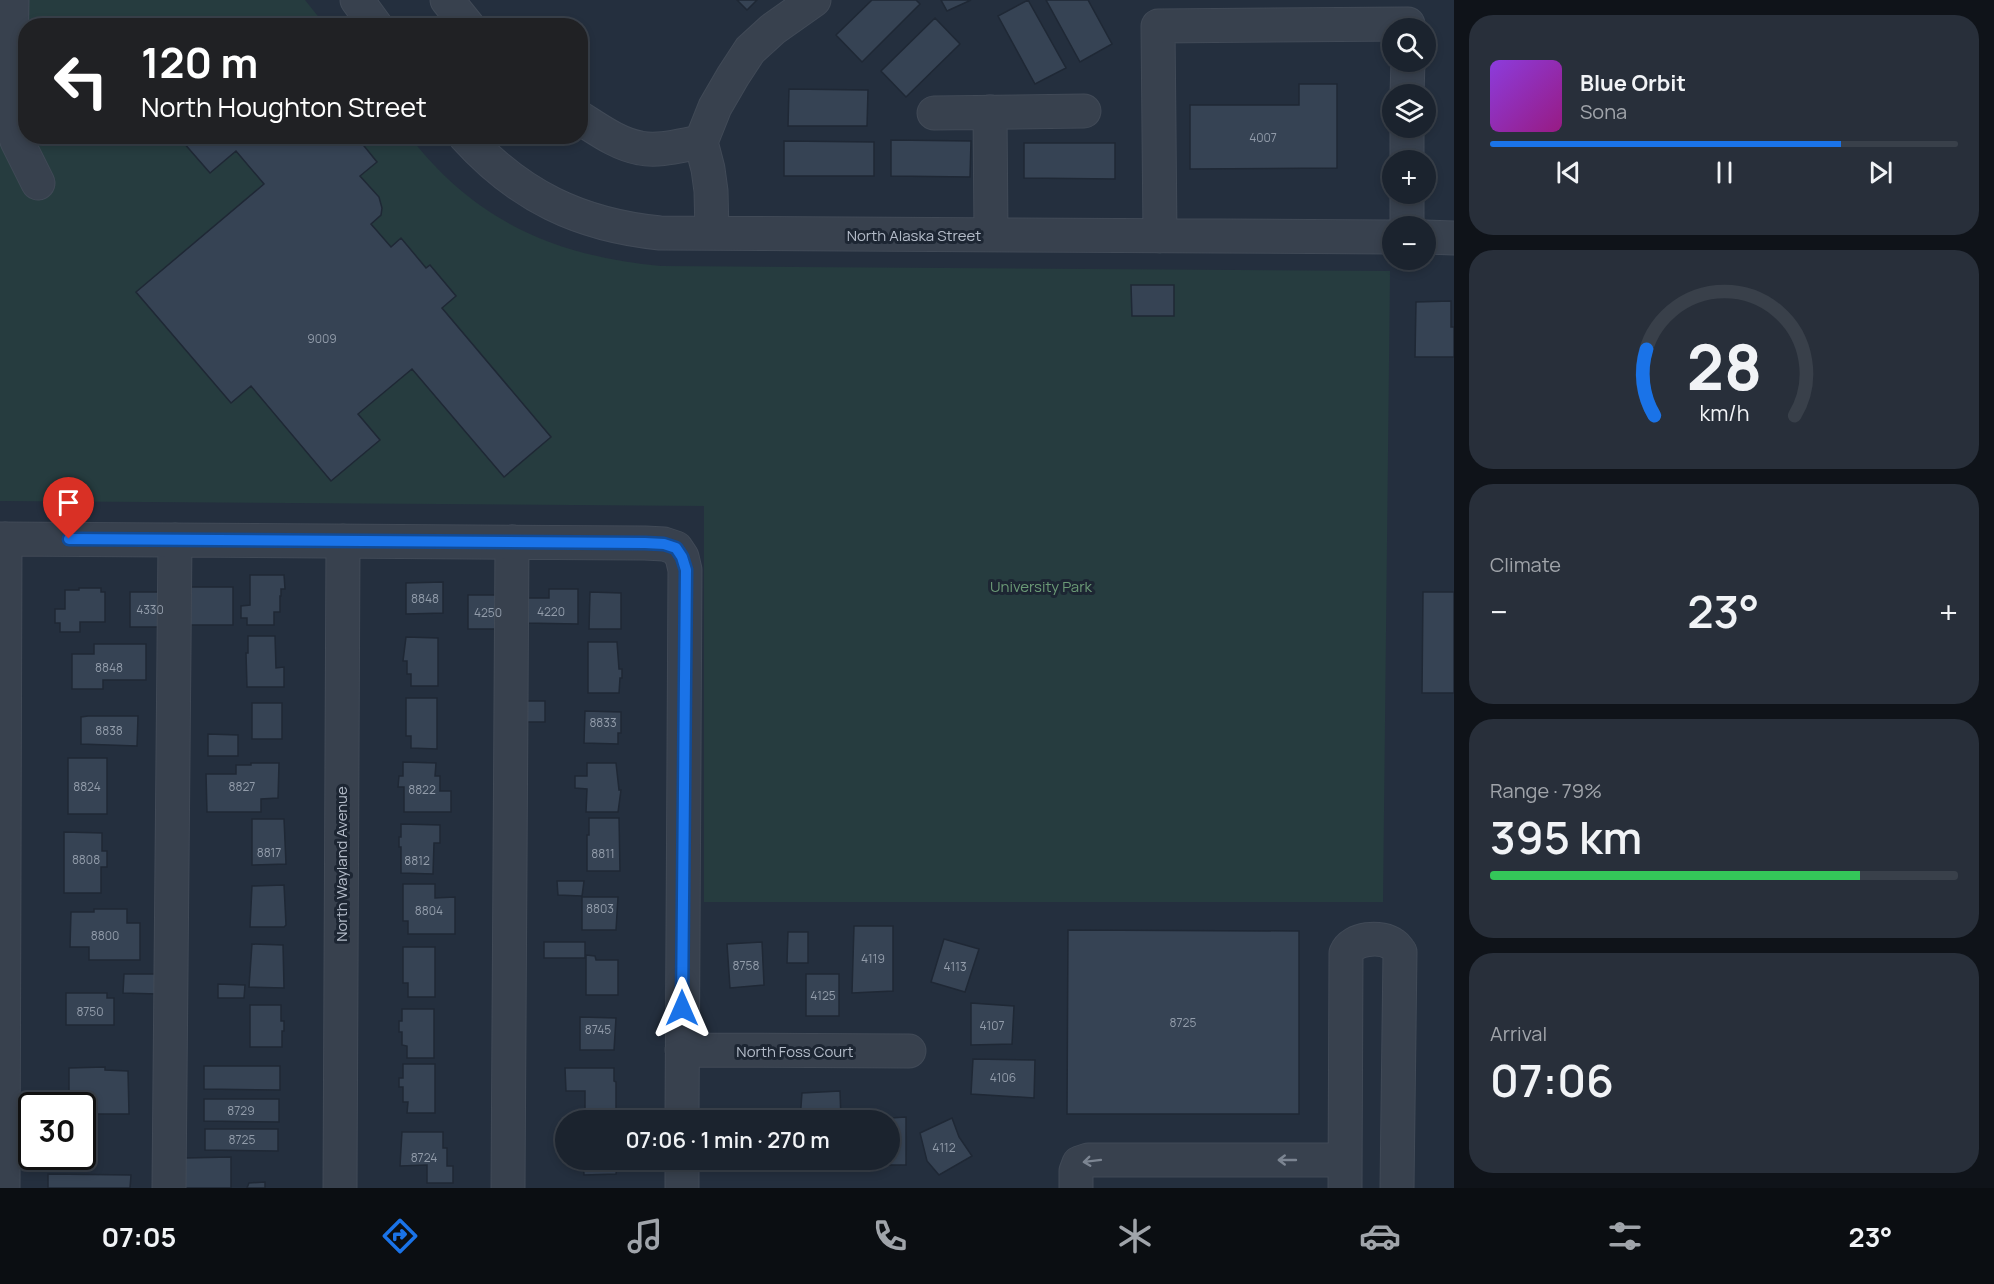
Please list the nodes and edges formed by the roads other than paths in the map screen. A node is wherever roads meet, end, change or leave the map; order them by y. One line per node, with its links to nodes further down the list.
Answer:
1 (12, 0): 13 (street)
2 (357, 0): 5 (street)
3 (447, 0): 6 (street)
4 (814, 0): 12 (street)
5 (370, 18)
6 (462, 18)
7 (1382, 19): 19 (street)
8 (1083, 111): 9 (street)
9 (990, 112): 10 (street); 18 (street)
10 (934, 113)
11 (588, 123): 12 (street)
12 (701, 142): 17 (street)
13 (18, 143)
14 (18, 144): 16 (street)
15 (473, 144): 17 (street, North Alaska Street)
16 (38, 183)
17 (712, 233): 18 (street, North Alaska Street)
18 (991, 235): 19 (street, North Alaska Street)
19 (1160, 236): 20 (street, North Alaska Street)
20 (1382, 237)
21 (1436, 237): 22 (street)
22 (1454, 238)
23 (2, 539): 24 (street); 27 (street)
24 (175, 540): 25 (street); 34 (street)
25 (343, 541): 26 (street); 35 (street, North Wayland Avenue)
26 (512, 542): 28 (street); 36 (street)
27 (3, 772): 33 (street)
28 (682, 1050): 29 (street, North Foss Court); 30 (street)
29 (909, 1051)
30 (682, 1110)
31 (682, 1170): 37 (street)
32 (1345, 1174): 38 (street, one-way to 38); 39 (street)
33 (3, 1188)
34 (170, 1188)
35 (340, 1188)
36 (508, 1188)
37 (681, 1188)
38 (1076, 1188)
39 (1397, 1188)

